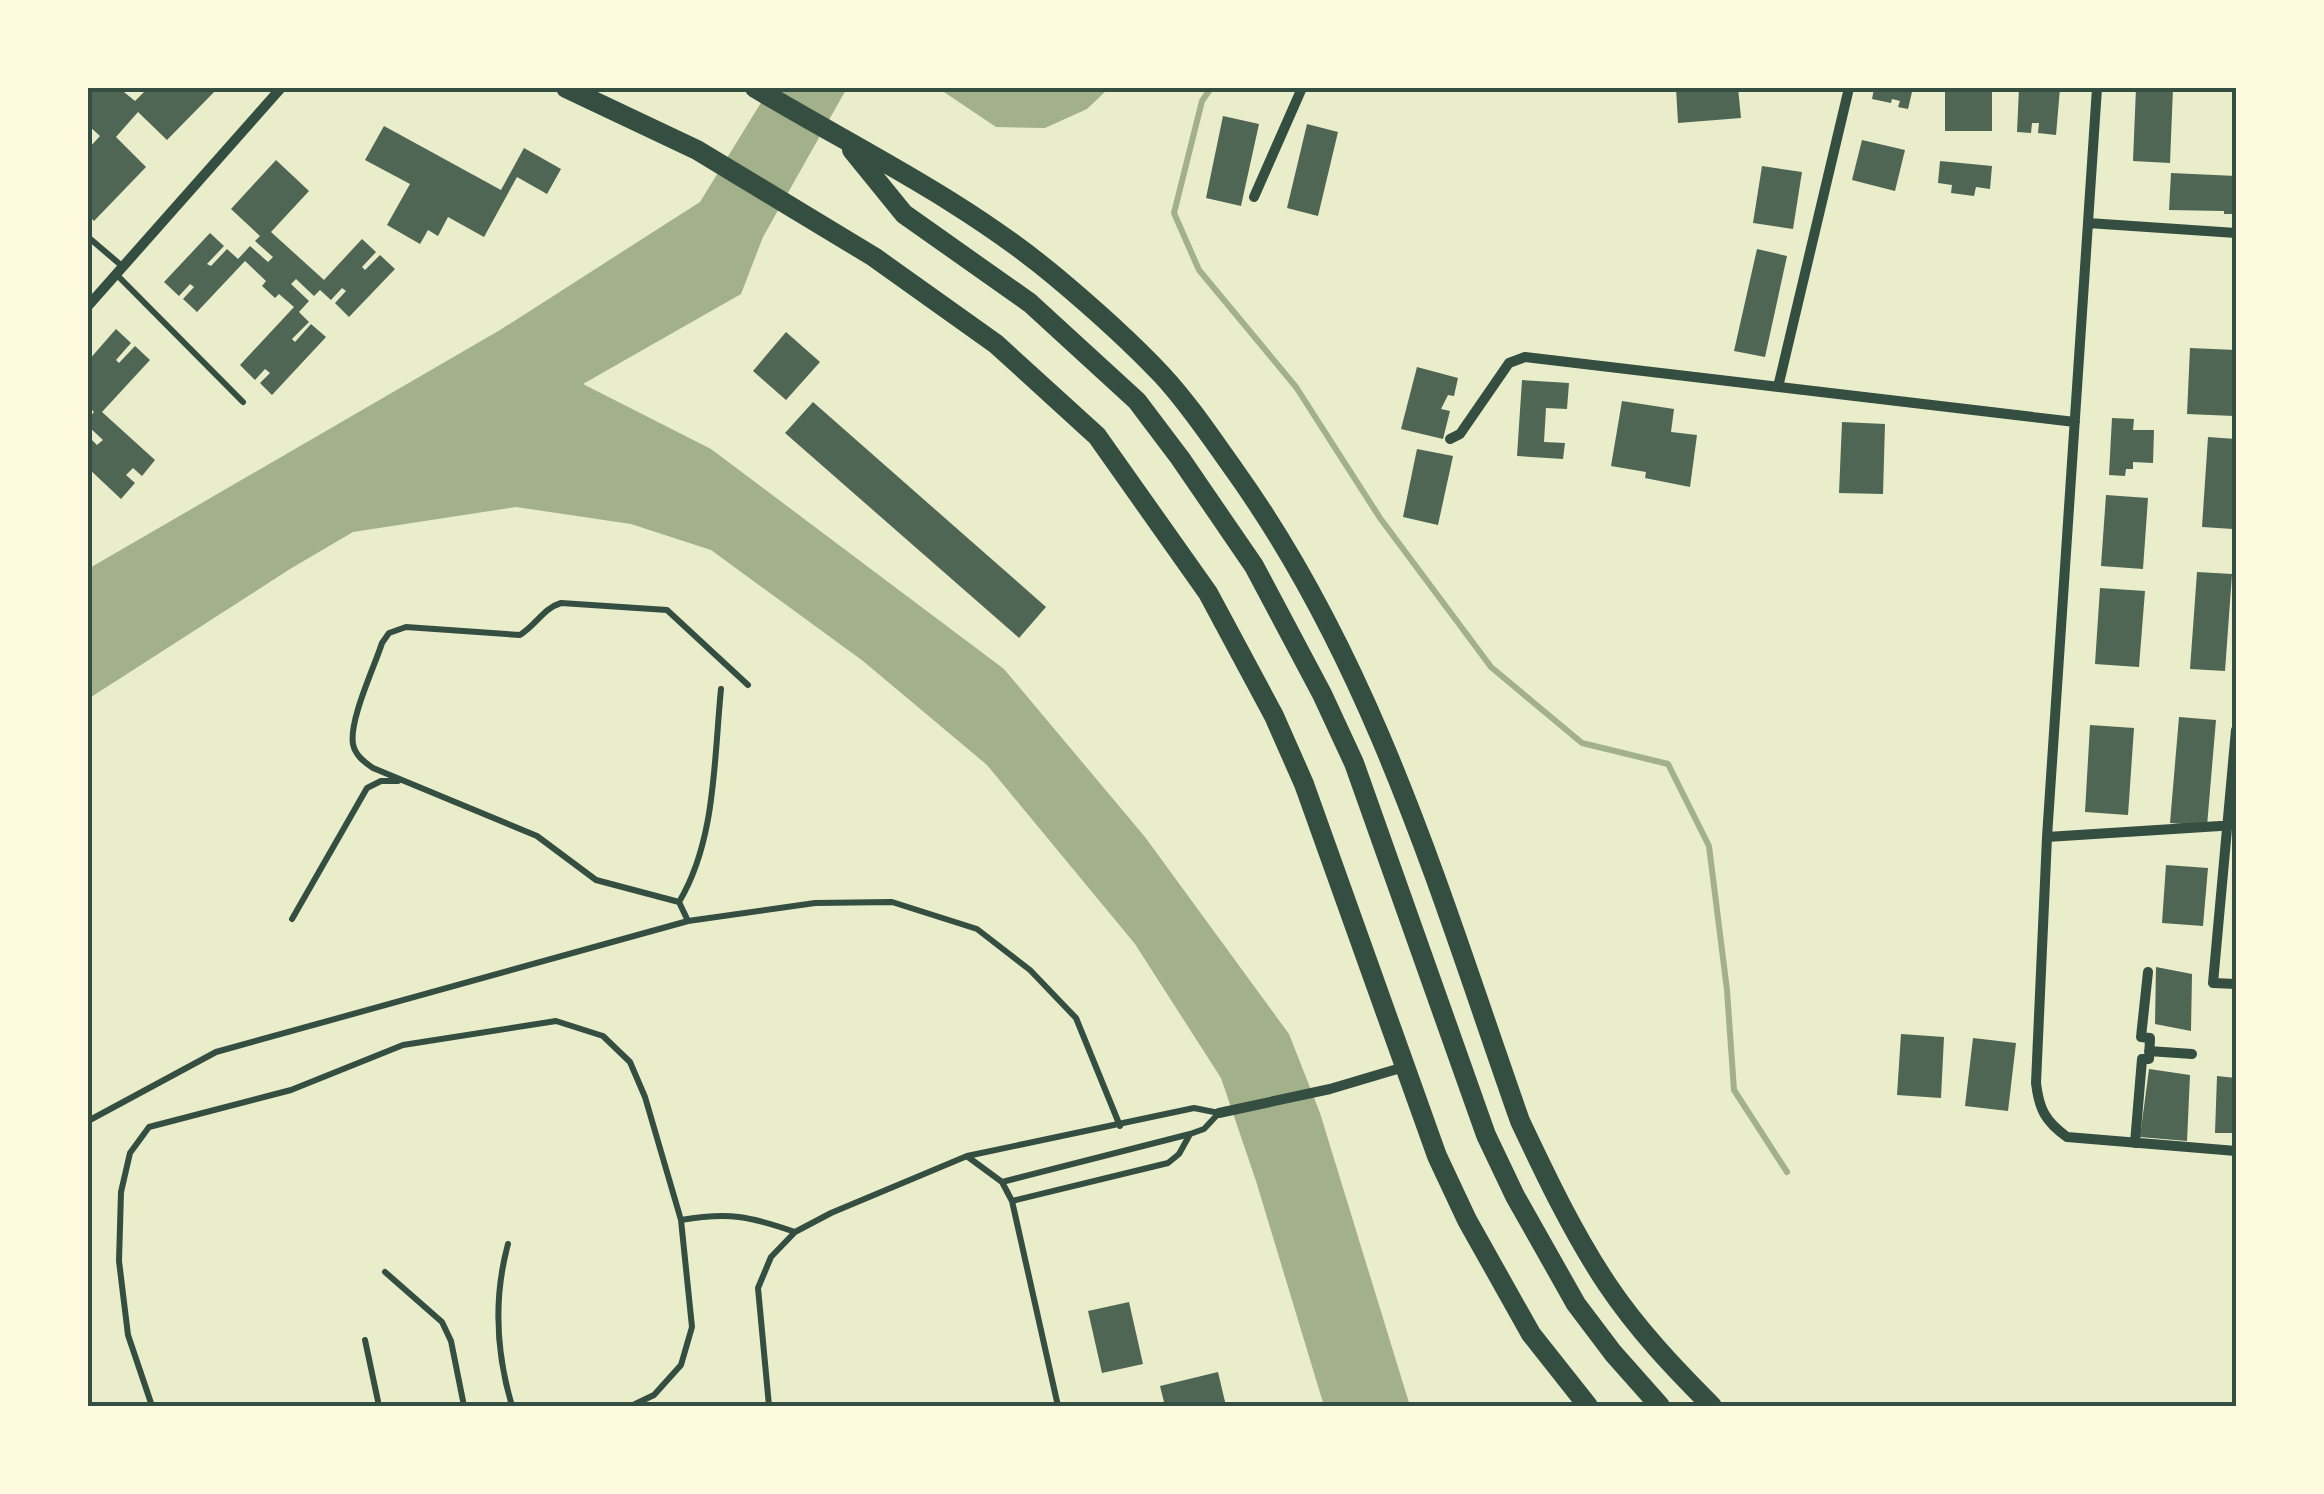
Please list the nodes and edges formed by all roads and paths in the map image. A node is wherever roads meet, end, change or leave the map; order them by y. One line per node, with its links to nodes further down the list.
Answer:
1 (281, 88): 12 (street)
2 (566, 88): 31 (highway)
3 (755, 88): 7 (highway)
4 (1302, 88): 8 (street)
5 (1848, 88): 14 (street)
6 (2097, 88): 9 (street)
7 (844, 141): 54 (highway); 55 (highway)
8 (1254, 197)
9 (2088, 223): 10 (street); 16 (street)
10 (2236, 233)
11 (88, 237): 12 (lane)
12 (120, 271): 13 (street); 15 (lane)
13 (88, 306)
14 (1778, 387): 16 (street); 17 (street)
15 (243, 402)
16 (2075, 422): 23 (street)
17 (1450, 439)
18 (748, 685): 21 (lane)
19 (721, 689): 24 (lane)
20 (2236, 730): 22 (street)
21 (404, 780): 24 (lane); 25 (lane)
22 (2233, 825): 23 (street); 28 (street)
23 (2047, 837): 36 (street)
24 (679, 902): 26 (lane)
25 (292, 919)
26 (688, 921): 33 (lane); 34 (lane)
27 (2148, 972): 29 (street)
28 (2236, 984)
29 (2149, 1051): 30 (street); 36 (street)
30 (2192, 1054)
31 (1404, 1067): 32 (street); 53 (highway)
32 (1224, 1112): 34 (lane); 35 (lane)
33 (88, 1121)
34 (1120, 1126): 38 (lane)
35 (1190, 1134): 39 (lane); 40 (lane)
36 (2135, 1142): 37 (street)
37 (2236, 1151)
38 (967, 1156): 39 (lane); 42 (lane)
39 (1002, 1182): 40 (lane)
40 (1012, 1201): 52 (lane)
41 (681, 1220): 42 (lane); 46 (lane); 50 (lane)
42 (795, 1232): 51 (lane)
43 (508, 1244): 49 (lane)
44 (385, 1272): 48 (lane)
45 (365, 1340): 47 (lane)
46 (152, 1406)
47 (379, 1406)
48 (464, 1406)
49 (512, 1406)
50 (631, 1406)
51 (769, 1406)
52 (1058, 1406)
53 (1588, 1406)
54 (1660, 1406)
55 (1712, 1406)

